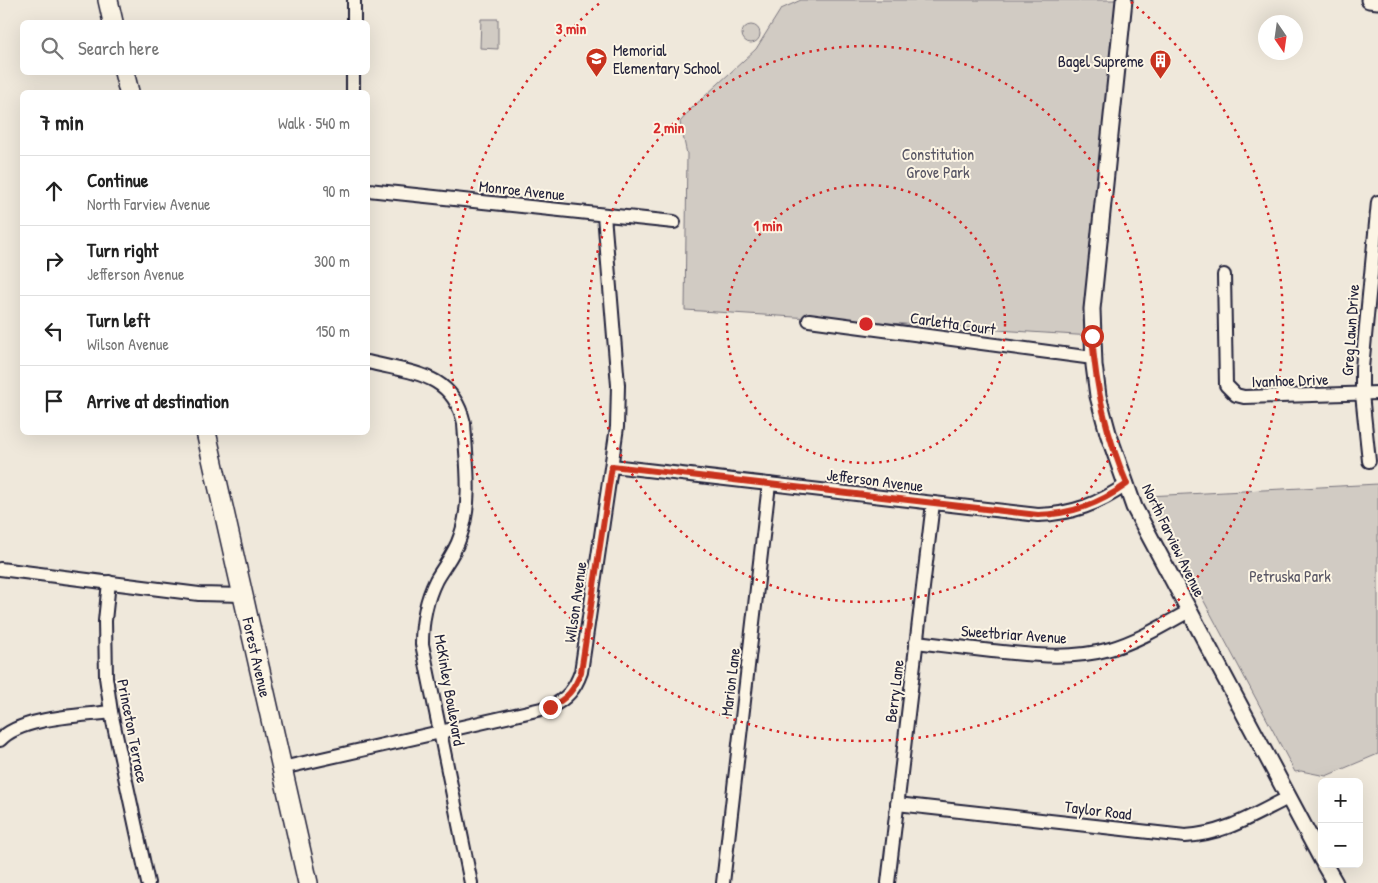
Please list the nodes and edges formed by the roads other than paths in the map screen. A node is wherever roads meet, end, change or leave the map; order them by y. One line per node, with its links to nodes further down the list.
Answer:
1 (108, 0): 6 (main road)
2 (354, 0): 7 (street)
3 (1124, 0): 18 (street, North Farview Avenue)
4 (1369, 0): 5 (street)
5 (1378, 1)
6 (113, 20)
7 (354, 20)
8 (125, 75): 10 (main road)
9 (353, 75): 11 (street)
10 (128, 90)
11 (353, 90)
12 (370, 190): 14 (street, Monroe Avenue)
13 (1378, 202): 21 (street, Greg Lawn Drive)
14 (604, 215): 15 (street, Monroe Avenue); 24 (street, Wilson Avenue)
15 (674, 222)
16 (1224, 275): 21 (street, Ivanhoe Drive)
17 (809, 320): 18 (street, Carletta Court)
18 (1094, 358): 26 (street, North Farview Avenue)
19 (370, 363): 34 (street, McKinley Boulevard)
20 (1378, 393): 21 (street, Ivanhoe Drive)
21 (1362, 394): 23 (street, Greg Lawn Drive)
22 (207, 435): 30 (main road, Forest Avenue)
23 (1369, 461)
24 (612, 466): 25 (street, Jefferson Avenue); 34 (street, Wilson Avenue)
25 (769, 484): 27 (street, Jefferson Avenue); 44 (street, Marion Lane)
26 (1127, 484): 27 (street, Jefferson Avenue); 31 (street, North Farview Avenue)
27 (932, 503): 32 (street, Berry Lane)
28 (0, 569): 29 (street)
29 (109, 582): 30 (street); 33 (street, Princeton Terrace)
30 (243, 595): 36 (main road, Forest Avenue)
31 (1190, 611): 32 (street, Sweetbriar Avenue); 37 (street, North Farview Avenue)
32 (916, 642): 38 (street, Berry Lane)
33 (111, 712): 35 (street); 41 (street, Princeton Terrace)
34 (440, 733): 36 (street, Wilson Avenue); 43 (street, McKinley Boulevard)
35 (0, 740)
36 (282, 768): 42 (main road, Forest Avenue)
37 (1288, 798): 38 (street, Taylor Road); 39 (street, North Farview Avenue)
38 (897, 804): 45 (street, Berry Lane)
39 (1318, 853)
40 (1326, 868): 46 (street)
41 (148, 883)
42 (308, 883)
43 (471, 883)
44 (722, 883)
45 (888, 883)
46 (1334, 883)

